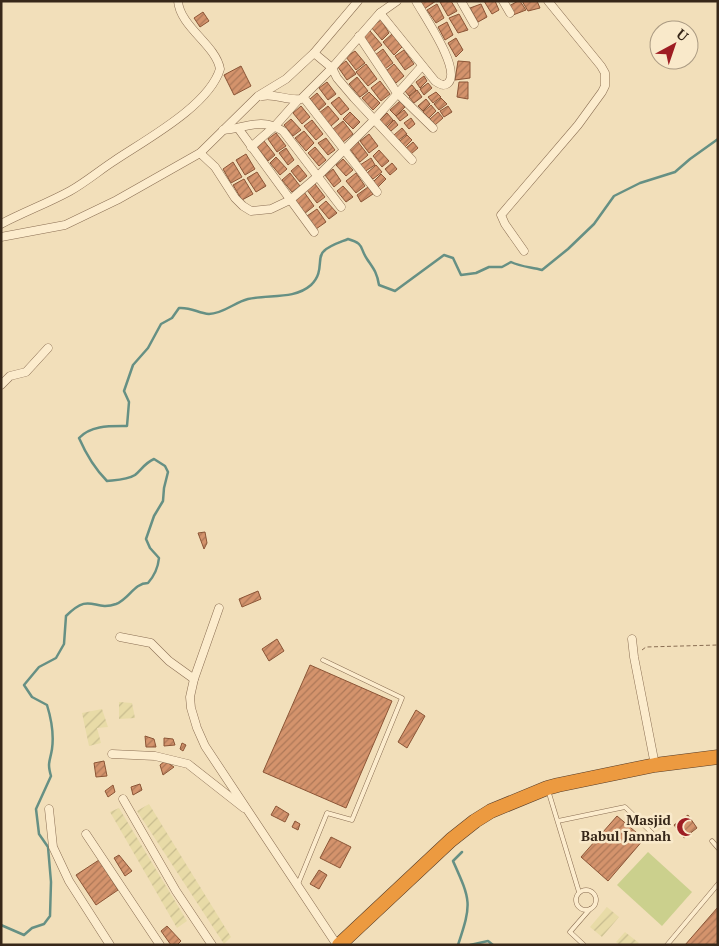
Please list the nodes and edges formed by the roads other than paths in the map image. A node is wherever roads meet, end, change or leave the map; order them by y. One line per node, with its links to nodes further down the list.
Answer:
1 (178, 1): 31 (street)
2 (358, 1): 12 (street)
3 (397, 1): 8 (street)
4 (416, 1): 13 (street)
5 (462, 1): 10 (street)
6 (503, 1): 9 (street)
7 (548, 1): 34 (street)
8 (380, 13): 11 (street); 13 (street)
9 (510, 13)
10 (474, 24)
11 (359, 36): 14 (street); 15 (street)
12 (314, 53): 14 (street); 16 (street)
13 (422, 66): 15 (street)
14 (332, 68): 17 (street); 18 (street)
15 (397, 93): 18 (street); 21 (street)
16 (258, 96): 17 (street); 22 (street)
17 (301, 99): 19 (street); 24 (street)
18 (374, 120): 24 (street); 26 (street)
19 (275, 126): 20 (street); 23 (street); 27 (street)
20 (238, 128): 22 (street); 23 (street)
21 (433, 128)
22 (223, 130): 25 (street)
23 (251, 147): 29 (street)
24 (344, 150): 27 (street); 28 (street)
25 (200, 153): 29 (street); 33 (street)
26 (412, 160)
27 (318, 176): 29 (street); 30 (street)
28 (377, 192)
29 (290, 200): 32 (street)
30 (341, 207)
31 (1, 224)
32 (314, 232)
33 (1, 237)
34 (524, 251)
35 (48, 348): 36 (street)
36 (1, 385)
37 (219, 608): 41 (street)
38 (120, 637): 41 (street)
39 (632, 639): 44 (street)
40 (323, 660): 54 (lane)
41 (194, 679): 48 (street)
42 (112, 754): 48 (street)
43 (718, 757): 44 (highway)
44 (655, 764): 45 (highway)
45 (547, 788): 49 (lane); 61 (highway)
46 (123, 799): 60 (street)
47 (49, 809): 58 (street)
48 (248, 811): 54 (street)
49 (558, 821): 50 (lane); 56 (lane)
50 (652, 833)
51 (86, 834): 59 (street)
52 (712, 841): 53 (lane)
53 (718, 848)
54 (298, 884): 61 (street)
55 (718, 884): 63 (lane)
56 (579, 892): 57 (lane); 57 (lane)
57 (590, 909): 62 (lane)
58 (110, 945)
59 (160, 945)
60 (212, 945)
61 (338, 945)
62 (584, 945)
63 (667, 945)

